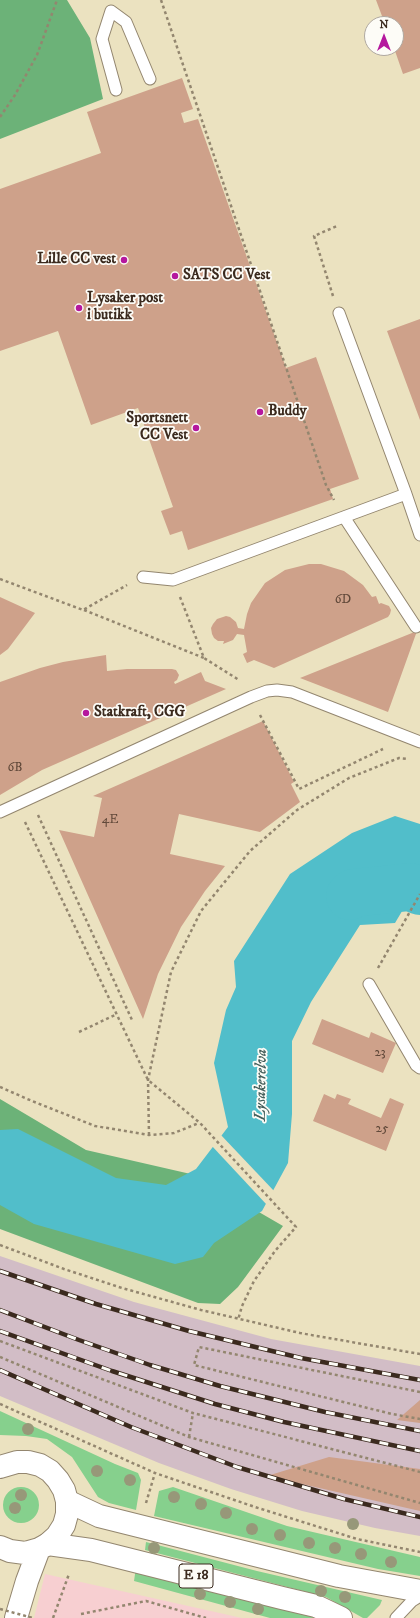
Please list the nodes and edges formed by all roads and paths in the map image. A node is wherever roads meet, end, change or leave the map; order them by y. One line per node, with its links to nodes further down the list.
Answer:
1 (57, 0): 5 (path)
2 (162, 0): 9 (path)
3 (150, 79): 4 (lane)
4 (116, 90)
5 (0, 117)
6 (337, 226): 7 (path)
7 (339, 313): 8 (lane)
8 (406, 494): 9 (lane); 10 (lane)
9 (344, 517): 11 (lane); 14 (lane)
10 (420, 535)
11 (142, 577): 13 (path)
12 (0, 579): 13 (path)
13 (83, 610): 15 (path)
14 (416, 627)
15 (204, 658)
16 (420, 742): 18 (lane)
17 (413, 760): 27 (path)
18 (30, 798): 19 (lane); 24 (path)
19 (16, 805): 20 (lane); 23 (path)
20 (0, 812)
21 (420, 894): 22 (path)
22 (369, 984): 26 (lane)
23 (117, 1014): 25 (path); 27 (path)
24 (132, 1020)
25 (79, 1032)
26 (420, 1068)
27 (148, 1080): 29 (path); 30 (path)
28 (0, 1087): 30 (path)
29 (200, 1123): 30 (path); 32 (path)
30 (149, 1135)
31 (0, 1246): 32 (path)
32 (238, 1320): 34 (path)
33 (0, 1341): 38 (path)
34 (420, 1354)
35 (0, 1357): 40 (path)
36 (420, 1392): 39 (path)
37 (0, 1404): 43 (path)
38 (193, 1413): 40 (path); 42 (path)
39 (420, 1419)
40 (189, 1438): 45 (path)
41 (6, 1461): 44 (main road)
42 (420, 1472)
43 (155, 1473): 46 (path); 49 (path)
44 (67, 1501): 48 (main road); 51 (main road, E 18)
45 (420, 1502)
46 (145, 1506)
47 (0, 1547): 48 (main road)
48 (44, 1547): 55 (main road); 59 (main road, E 18)
49 (420, 1552)
50 (69, 1574): 57 (path)
51 (420, 1591)
52 (420, 1596): 60 (lane)
53 (0, 1609): 56 (path, bridge)
54 (81, 1614): 58 (path)
55 (16, 1618)
56 (33, 1618)
57 (53, 1618)
58 (206, 1618)
59 (341, 1618)
60 (396, 1618)

